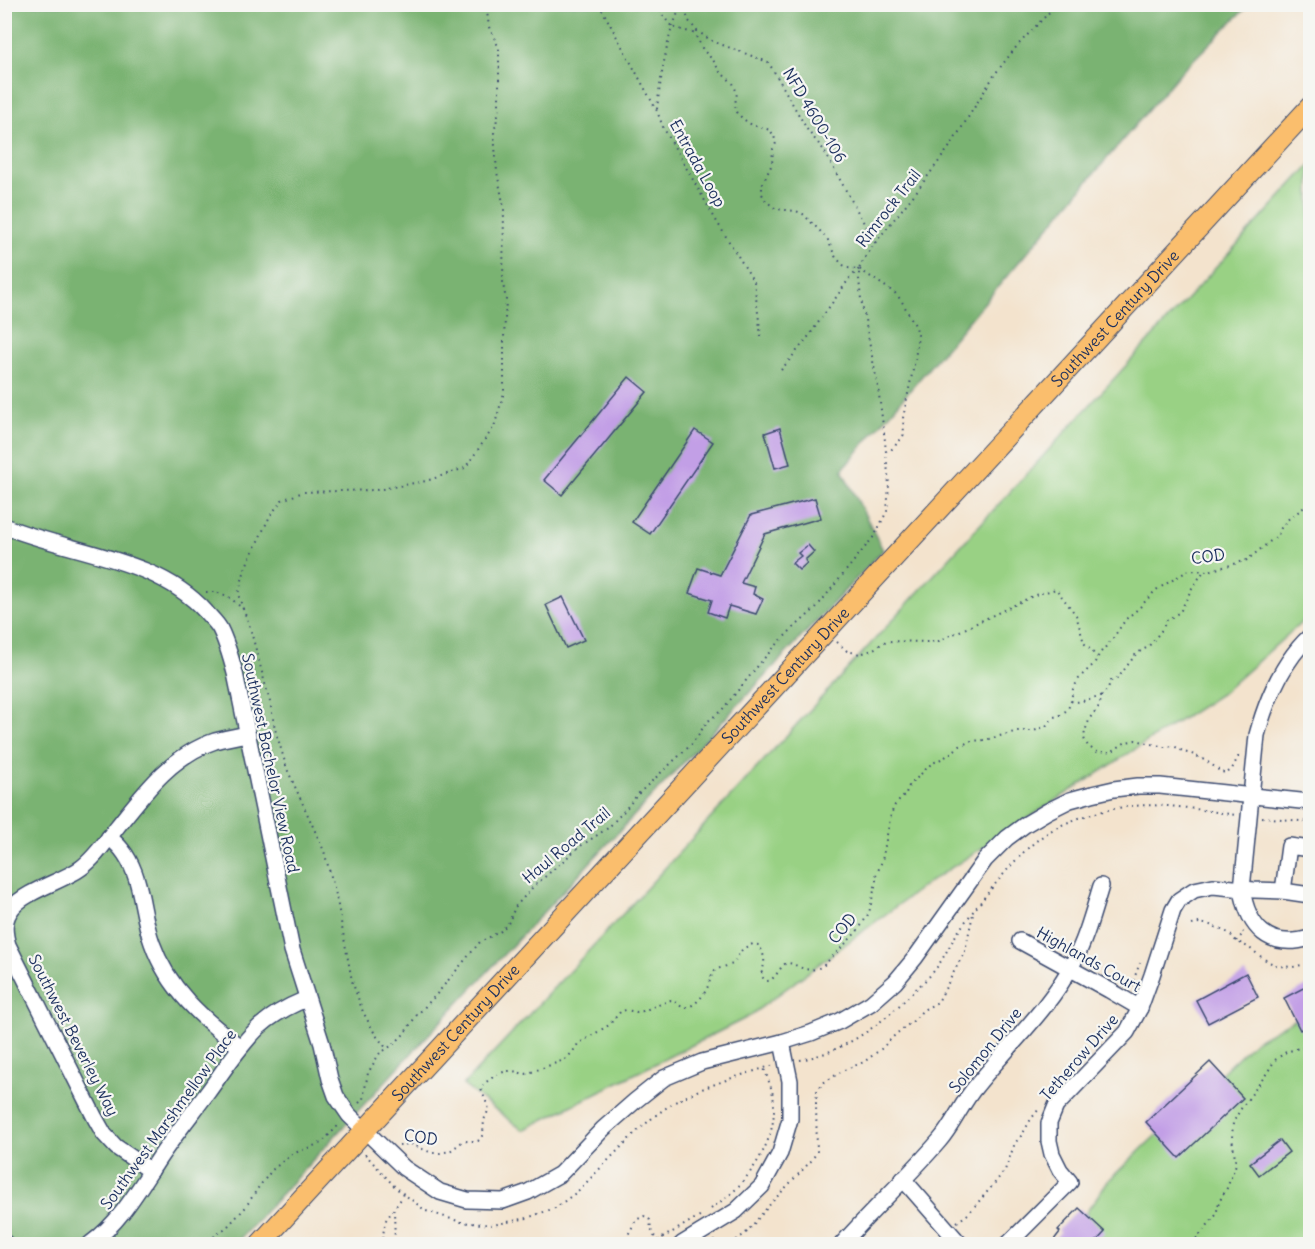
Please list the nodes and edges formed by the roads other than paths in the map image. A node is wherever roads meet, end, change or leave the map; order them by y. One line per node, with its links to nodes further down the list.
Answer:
1 (1311, 107): 20 (main road, Southwest Century Drive)
2 (6, 529): 4 (street, Southwest Bachelor View Road)
3 (1311, 636): 5 (street)
4 (247, 734): 7 (street, Southwest Beverley Way); 16 (street, Southwest Bachelor View Road)
5 (1251, 796): 6 (street, Southwest Bachelor View Road); 10 (street); 18 (street, Southwest Bachelor View Road)
6 (1311, 802)
7 (109, 837): 19 (street); 21 (street, Southwest Beverley Way)
8 (1311, 849): 11 (street)
9 (1101, 886): 15 (street, Solomon Drive)
10 (1242, 889): 11 (street, Tetherow Drive); 13 (street); 17 (street, Tetherow Drive)
11 (1283, 891): 12 (street, Tetherow Drive)
12 (1311, 895)
13 (1311, 938)
14 (1020, 941): 15 (street, Highlands Court)
15 (1070, 969): 17 (street, Highlands Court); 22 (street, Solomon Drive)
16 (306, 999): 19 (street, Southwest Marshmellow Place); 20 (street, Southwest Bachelor View Road)
17 (1140, 1008): 28 (street, Tetherow Drive)
18 (782, 1042): 20 (street, Southwest Bachelor View Road); 23 (street)
19 (240, 1047): 21 (street, Southwest Marshmellow Place)
20 (366, 1131): 25 (main road, Southwest Century Drive)
21 (151, 1171): 24 (street, Southwest Marshmellow Place)
22 (903, 1179): 26 (street, Solomon Drive); 27 (street)
23 (687, 1242)
24 (90, 1245)
25 (260, 1245)
26 (842, 1245)
27 (960, 1245)
28 (1008, 1245)

